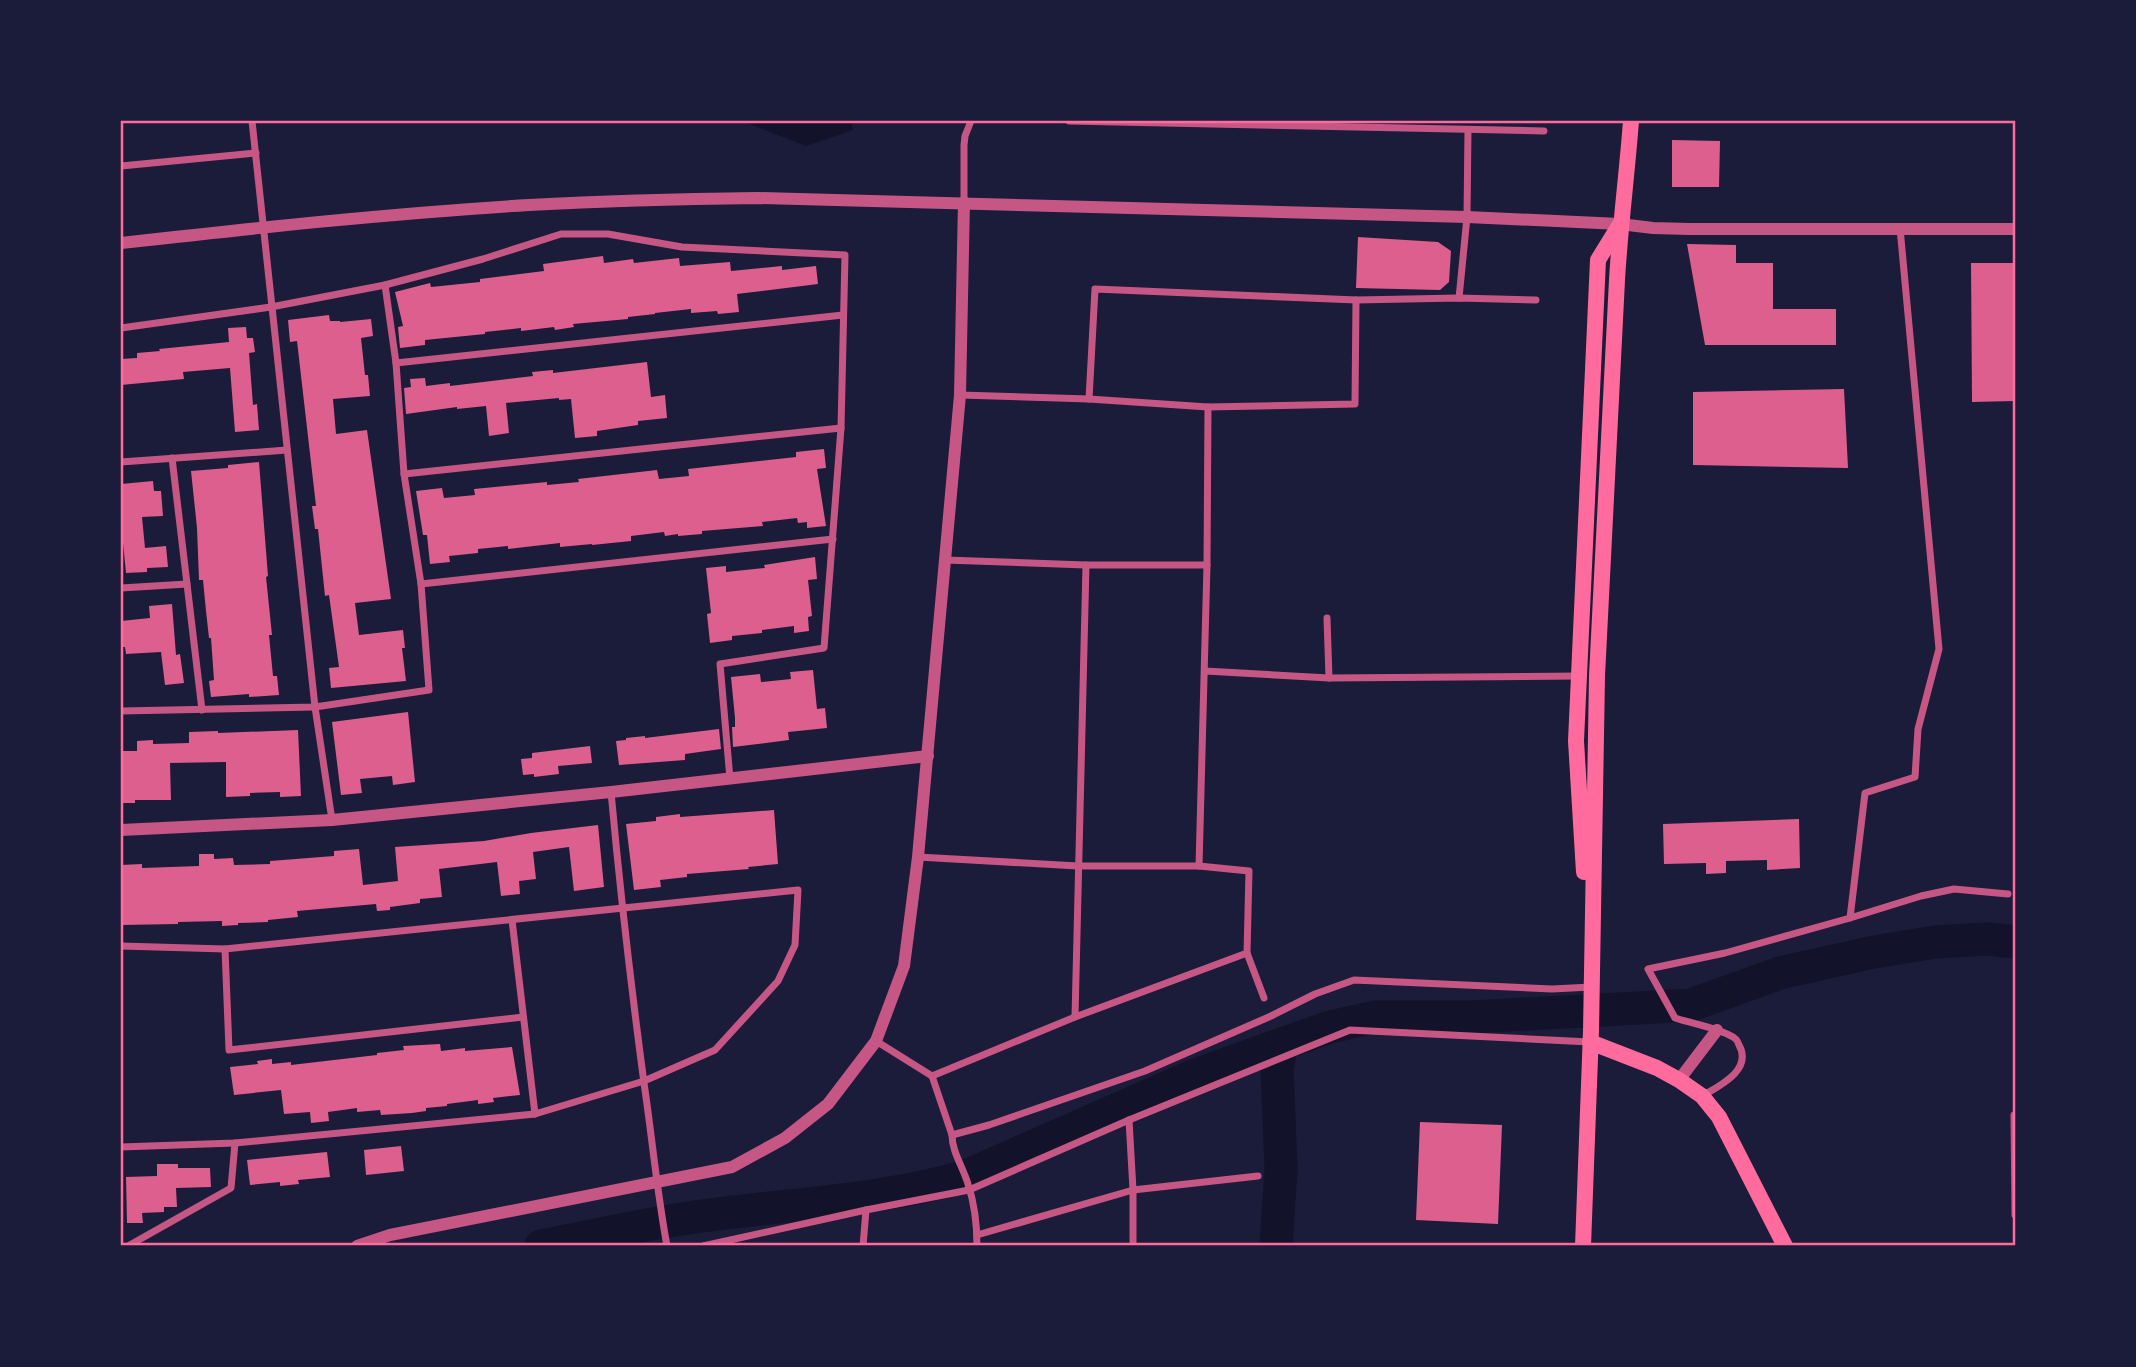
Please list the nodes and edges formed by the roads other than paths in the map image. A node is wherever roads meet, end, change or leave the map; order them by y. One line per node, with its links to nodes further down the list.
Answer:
1 (252, 121): 8 (street)
2 (971, 121): 10 (street)
3 (1069, 121): 5 (street)
4 (1631, 121): 12 (highway)
5 (1167, 122): 6 (street)
6 (1468, 130): 7 (street); 11 (street)
7 (1544, 131)
8 (256, 153): 9 (street); 13 (street)
9 (121, 166)
10 (964, 202): 11 (street); 13 (street); 25 (street)
11 (1467, 217): 12 (street); 18 (street)
12 (1620, 224): 14 (street); 42 (highway); 43 (highway)
13 (264, 228): 16 (street); 21 (street)
14 (1900, 228): 15 (street); 58 (street)
15 (2015, 229)
16 (121, 243)
17 (386, 285): 21 (street); 22 (street); 24 (street)
18 (1459, 298): 19 (street); 20 (street)
19 (1356, 300): 26 (street); 27 (street)
20 (1535, 300)
21 (271, 307): 23 (street); 29 (street)
22 (843, 315): 24 (street); 28 (street)
23 (121, 328)
24 (396, 363): 32 (street)
25 (960, 395): 26 (street); 34 (street)
26 (1089, 398): 27 (street)
27 (1208, 407): 36 (street)
28 (841, 428): 32 (street); 33 (street)
29 (287, 450): 30 (street); 45 (street)
30 (173, 458): 31 (street); 37 (street)
31 (121, 462)
32 (404, 474): 38 (street)
33 (832, 539): 38 (street); 49 (street)
34 (945, 560): 35 (street); 48 (street)
35 (1086, 565): 36 (street); 54 (street)
36 (1208, 565): 41 (street)
37 (187, 584): 39 (street); 46 (street)
38 (421, 584): 45 (street)
39 (121, 588)
40 (1327, 618): 44 (street)
41 (1205, 671): 44 (street); 55 (street)
42 (1579, 676): 43 (street); 44 (street); 63 (highway)
43 (1597, 676): 63 (highway)
44 (1329, 678)
45 (315, 707): 46 (street); 51 (street)
46 (202, 710): 47 (street)
47 (121, 711)
48 (928, 755): 49 (street); 53 (street)
49 (730, 779): 50 (street)
50 (611, 792): 51 (street); 57 (street)
51 (332, 820): 52 (street)
52 (121, 830)
53 (918, 857): 54 (street); 69 (street)
54 (1078, 866): 55 (street); 66 (street)
55 (1199, 866): 62 (street)
56 (2008, 894): 58 (street)
57 (622, 909): 59 (street); 72 (street); 72 (street)
58 (1850, 918): 67 (street)
59 (512, 920): 61 (street); 65 (street)
60 (121, 946): 61 (street)
61 (225, 949): 65 (street)
62 (1247, 953): 64 (street); 66 (street)
63 (1591, 979): 68 (highway); 77 (street)
64 (1264, 998)
65 (523, 1017): 74 (street)
66 (1075, 1017): 70 (street)
67 (1717, 1030): 71 (street); 73 (street)
68 (1590, 1037): 71 (highway); 76 (street); 94 (highway)
69 (876, 1041): 70 (street); 81 (street)
70 (932, 1076): 77 (street)
71 (1679, 1080): 73 (highway)
72 (644, 1081): 74 (street); 81 (street)
73 (1702, 1096): 95 (highway)
74 (535, 1114): 78 (street)
75 (2014, 1115): 85 (street)
76 (1129, 1120): 82 (street); 83 (street)
77 (952, 1135): 82 (street)
78 (235, 1143): 79 (street); 87 (street)
79 (121, 1147)
80 (1258, 1176): 83 (street)
81 (657, 1183): 88 (street); 89 (street)
82 (969, 1187): 84 (street); 86 (street)
83 (1133, 1190): 86 (street); 93 (street)
84 (866, 1210): 90 (street); 91 (street)
85 (2015, 1215)
86 (977, 1235): 92 (street)
87 (128, 1246)
88 (357, 1246)
89 (667, 1246)
90 (703, 1246)
91 (863, 1246)
92 (976, 1246)
93 (1133, 1246)
94 (1583, 1246)
95 (1785, 1246)

